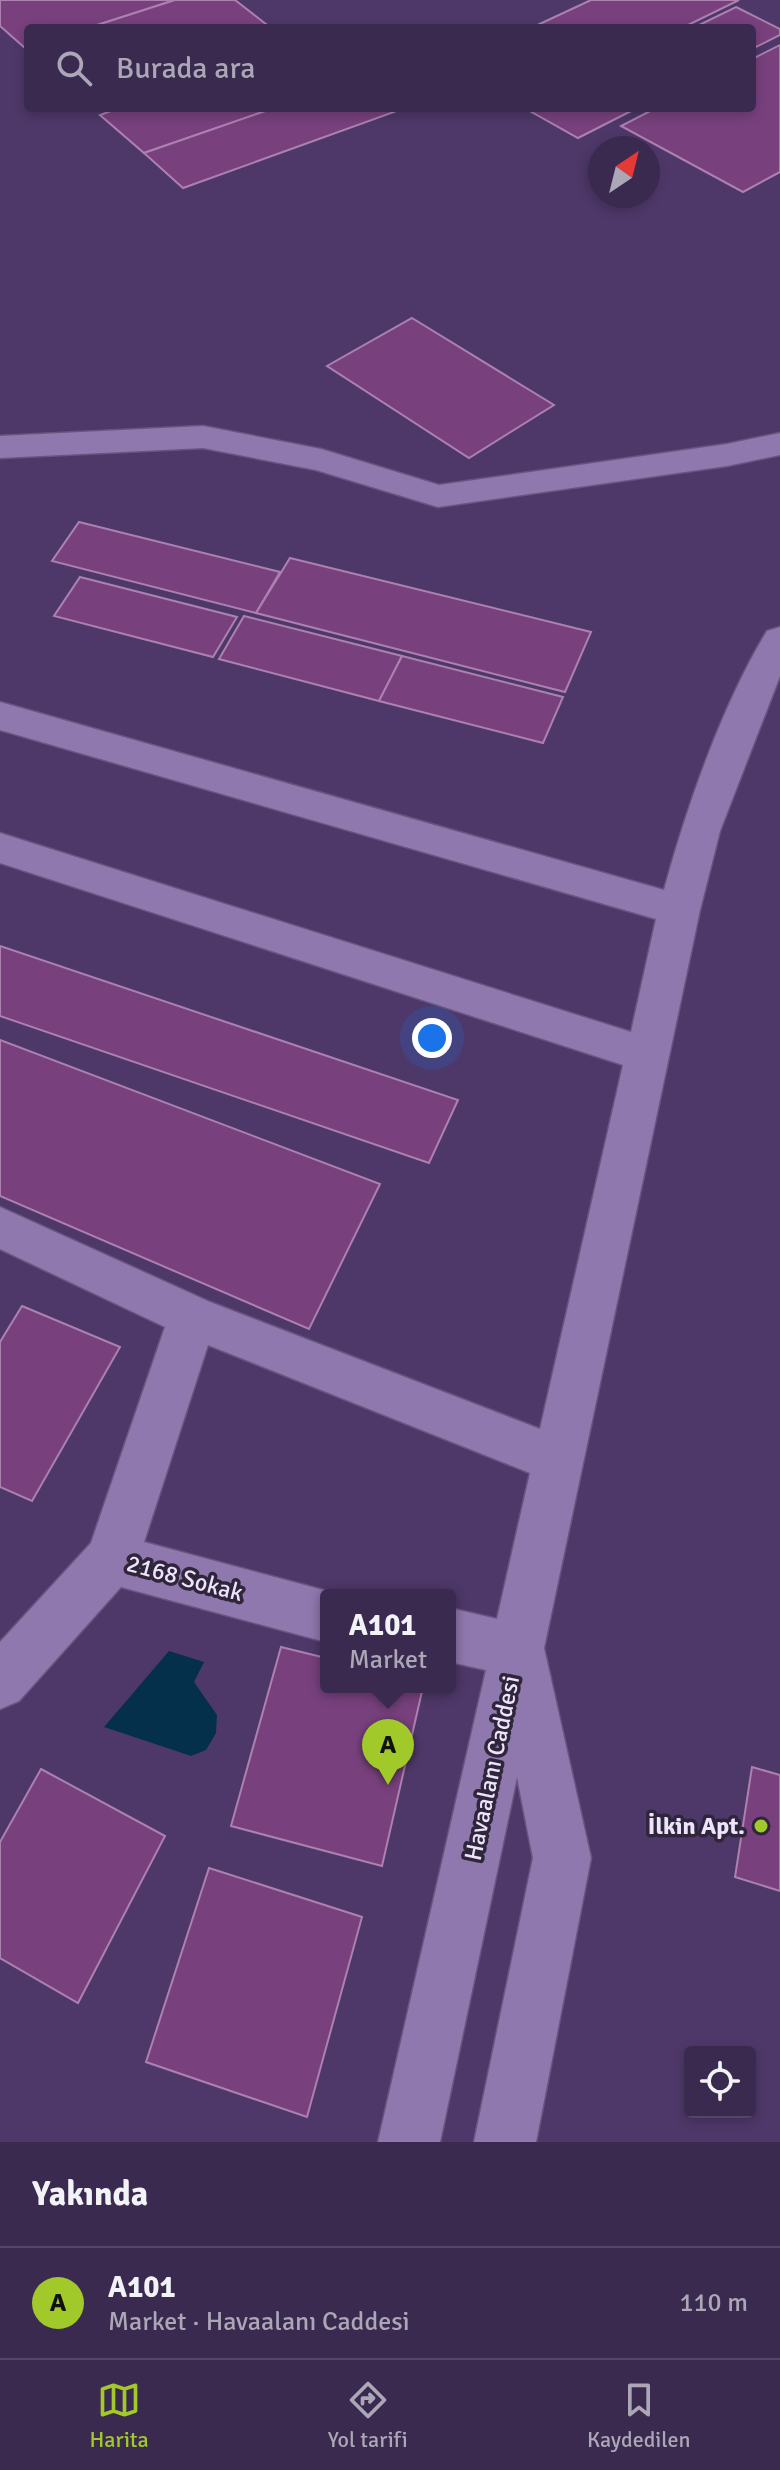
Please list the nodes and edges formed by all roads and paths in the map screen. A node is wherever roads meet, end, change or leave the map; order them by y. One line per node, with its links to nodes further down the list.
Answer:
1 (780, 444): 2 (street)
2 (0, 447)
3 (780, 640): 6 (street)
4 (0, 716): 6 (street)
5 (0, 848): 7 (street)
6 (679, 910): 7 (street)
7 (647, 1055): 10 (street)
8 (0, 1227): 9 (street)
9 (193, 1317): 10 (street); 11 (street)
10 (556, 1459): 14 (street)
11 (112, 1559): 12 (street, 2168 Sokak); 15 (street, 2168 Sokak)
12 (320, 1613)
13 (456, 1636): 14 (street)
14 (518, 1650): 16 (street, Havaalanı Caddesi); 17 (street, Havaalanı Caddesi)
15 (0, 1682)
16 (409, 2142)
17 (505, 2142)

